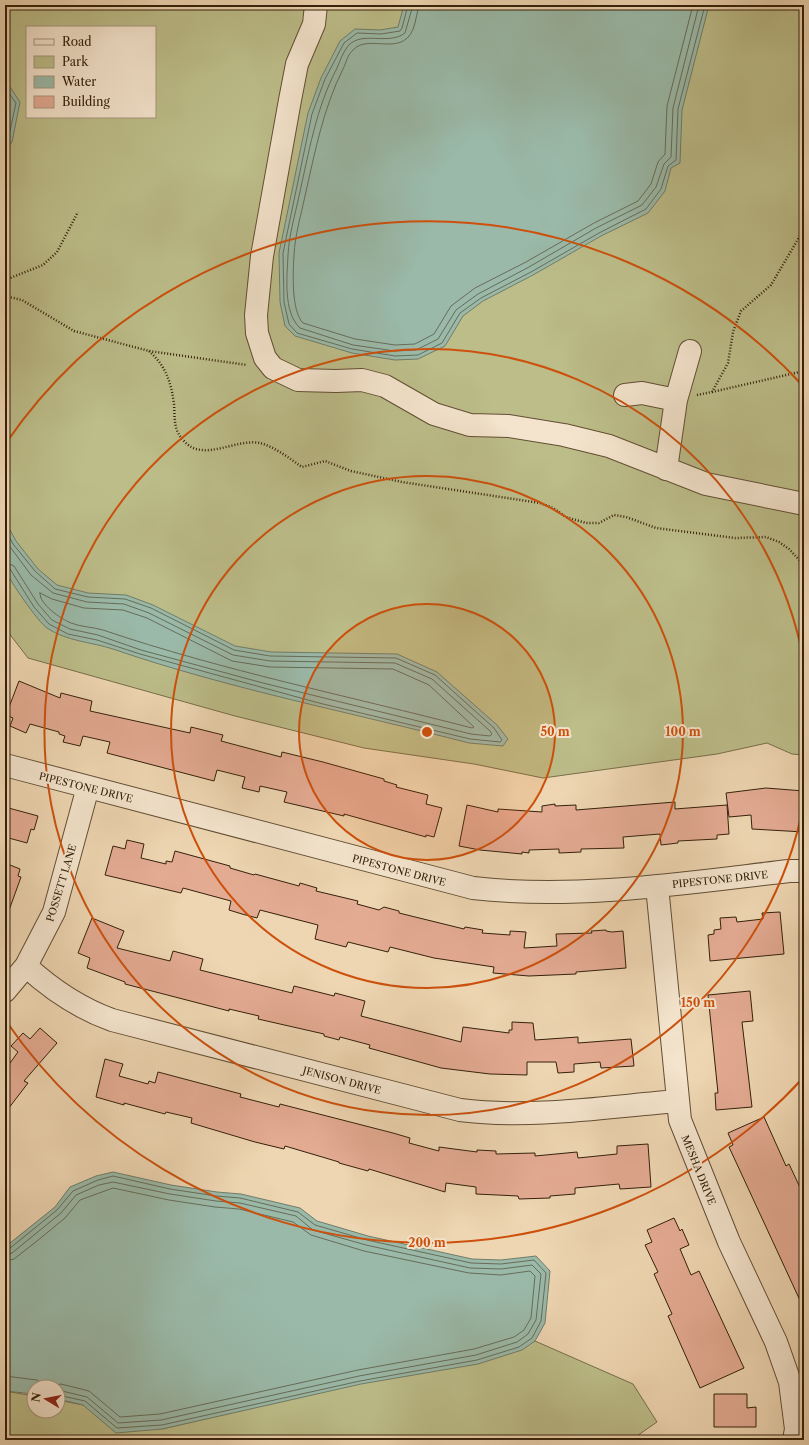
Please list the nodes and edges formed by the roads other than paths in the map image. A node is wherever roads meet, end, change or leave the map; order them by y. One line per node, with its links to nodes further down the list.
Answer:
1 (316, 5): 5 (street)
2 (690, 351): 4 (street)
3 (625, 395): 4 (street)
4 (676, 400): 5 (street)
5 (666, 469): 6 (street)
6 (804, 504)
7 (5, 765): 8 (street, PIPESTONE DRIVE)
8 (88, 787): 10 (street, PIPESTONE DRIVE); 11 (street, POSSETT LANE)
9 (804, 871): 10 (street, PIPESTONE DRIVE)
10 (657, 886): 13 (street, MESHA DRIVE)
11 (26, 966): 12 (street, POSSETT LANE); 13 (street, JENISON DRIVE)
12 (5, 992)
13 (678, 1101): 14 (street, MESHA DRIVE)
14 (794, 1440)

